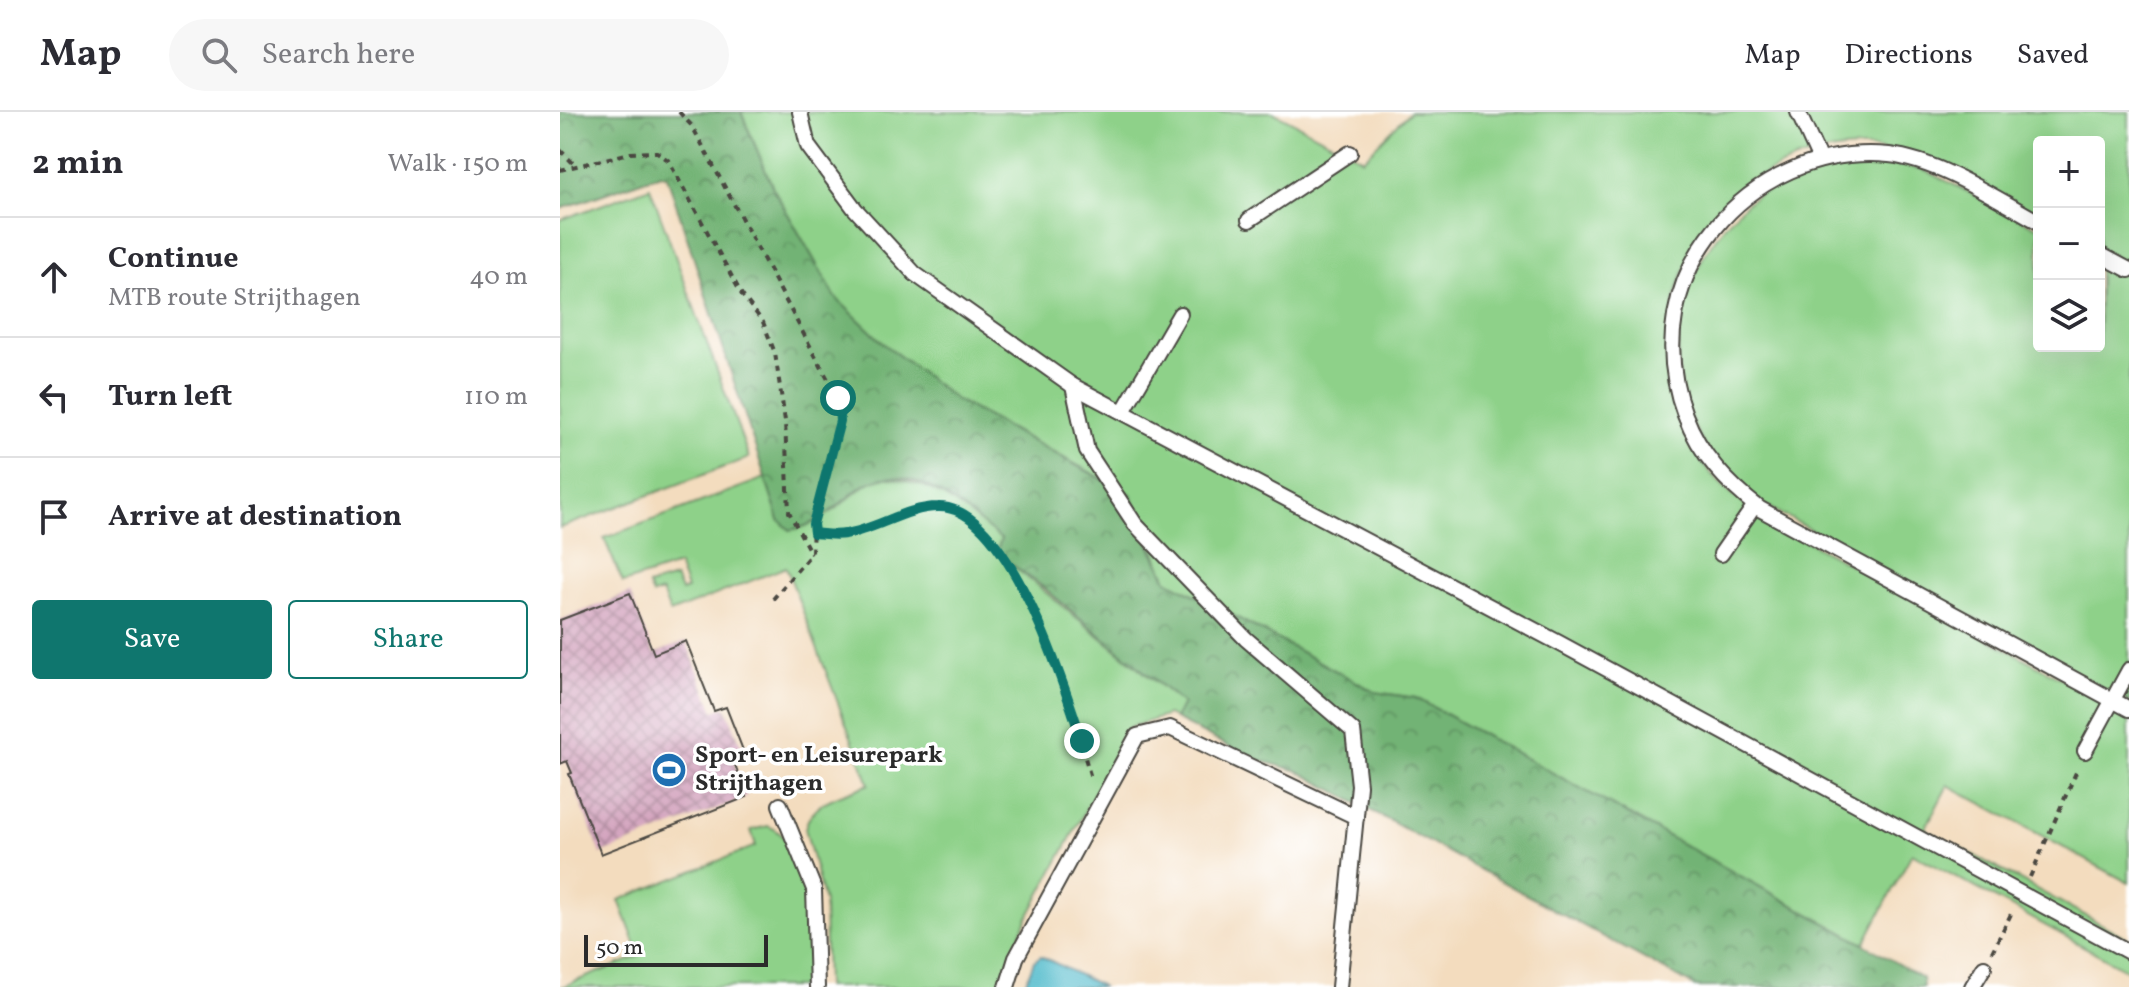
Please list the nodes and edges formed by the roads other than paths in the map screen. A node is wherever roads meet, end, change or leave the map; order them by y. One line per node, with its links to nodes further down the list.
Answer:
1 (800, 112): 10 (lane)
2 (1798, 112): 4 (lane)
3 (1350, 153): 6 (lane)
4 (1819, 158): 5 (lane); 12 (lane)
5 (2033, 219)
6 (1249, 220)
7 (2105, 257): 8 (lane)
8 (2129, 270)
9 (1180, 314): 11 (lane)
10 (1073, 386): 11 (lane); 19 (lane)
11 (1124, 410): 20 (lane)
12 (1755, 505): 13 (lane); 15 (lane)
13 (1721, 554)
14 (2129, 670): 15 (lane)
15 (2112, 700): 16 (lane); 17 (lane)
16 (2129, 709)
17 (2085, 751)
18 (780, 805): 22 (lane)
19 (1356, 817): 23 (lane); 24 (lane)
20 (2129, 952)
21 (1984, 967): 25 (lane)
22 (817, 987)
23 (1007, 987)
24 (1339, 987)
25 (1972, 987)

